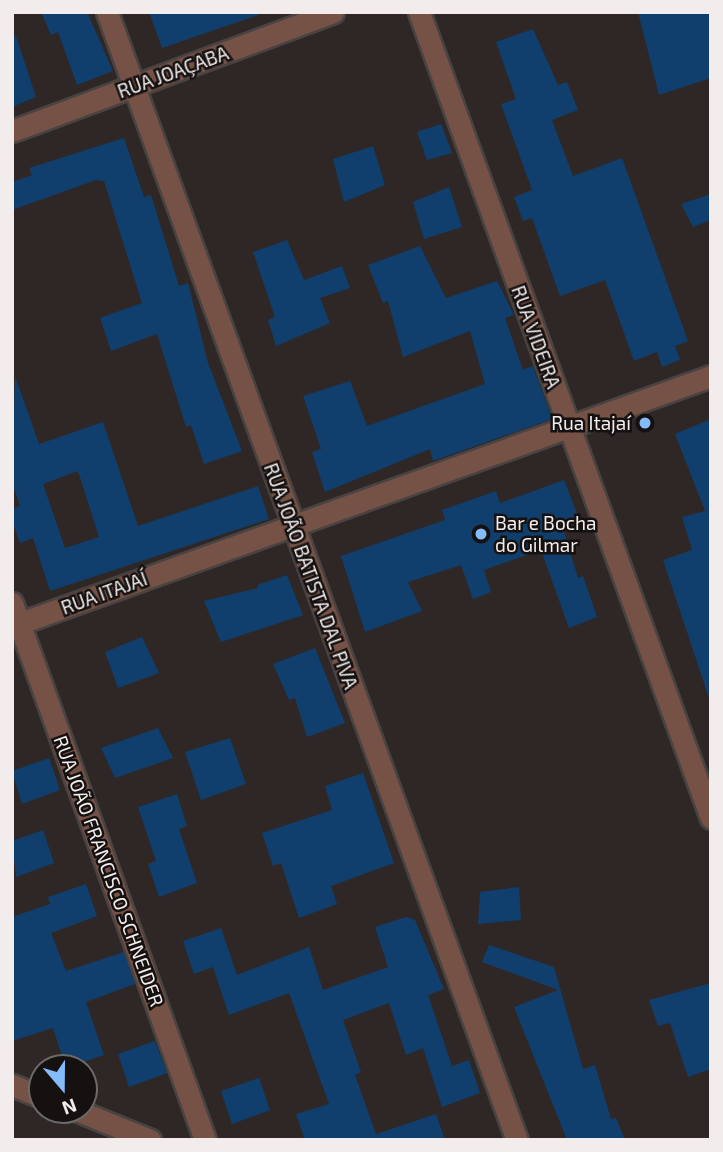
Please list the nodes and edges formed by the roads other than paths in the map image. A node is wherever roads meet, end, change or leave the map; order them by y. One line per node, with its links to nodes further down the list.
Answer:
1 (107, 12): 4 (street, RUA JOÃO BATISTA DAL PIVA)
2 (333, 12): 4 (street, RUA JOAÇABA)
3 (419, 12): 7 (street, RUA VIDEIRA)
4 (134, 86): 5 (street, RUA JOAÇABA); 8 (street, RUA JOÃO BATISTA DAL PIVA)
5 (12, 131)
6 (711, 376): 7 (street, RUA ITAJAÍ)
7 (569, 429): 8 (street, RUA ITAJAÍ); 10 (street, RUA VIDEIRA)
8 (292, 526): 9 (street, RUA ITAJAÍ); 14 (street, RUA JOÃO BATISTA DAL PIVA)
9 (15, 617): 13 (street, RUA JOÃO FRANCISCO SCHNEIDER)
10 (711, 818)
11 (98, 1119): 12 (street)
12 (150, 1140)
13 (205, 1140)
14 (517, 1140)

